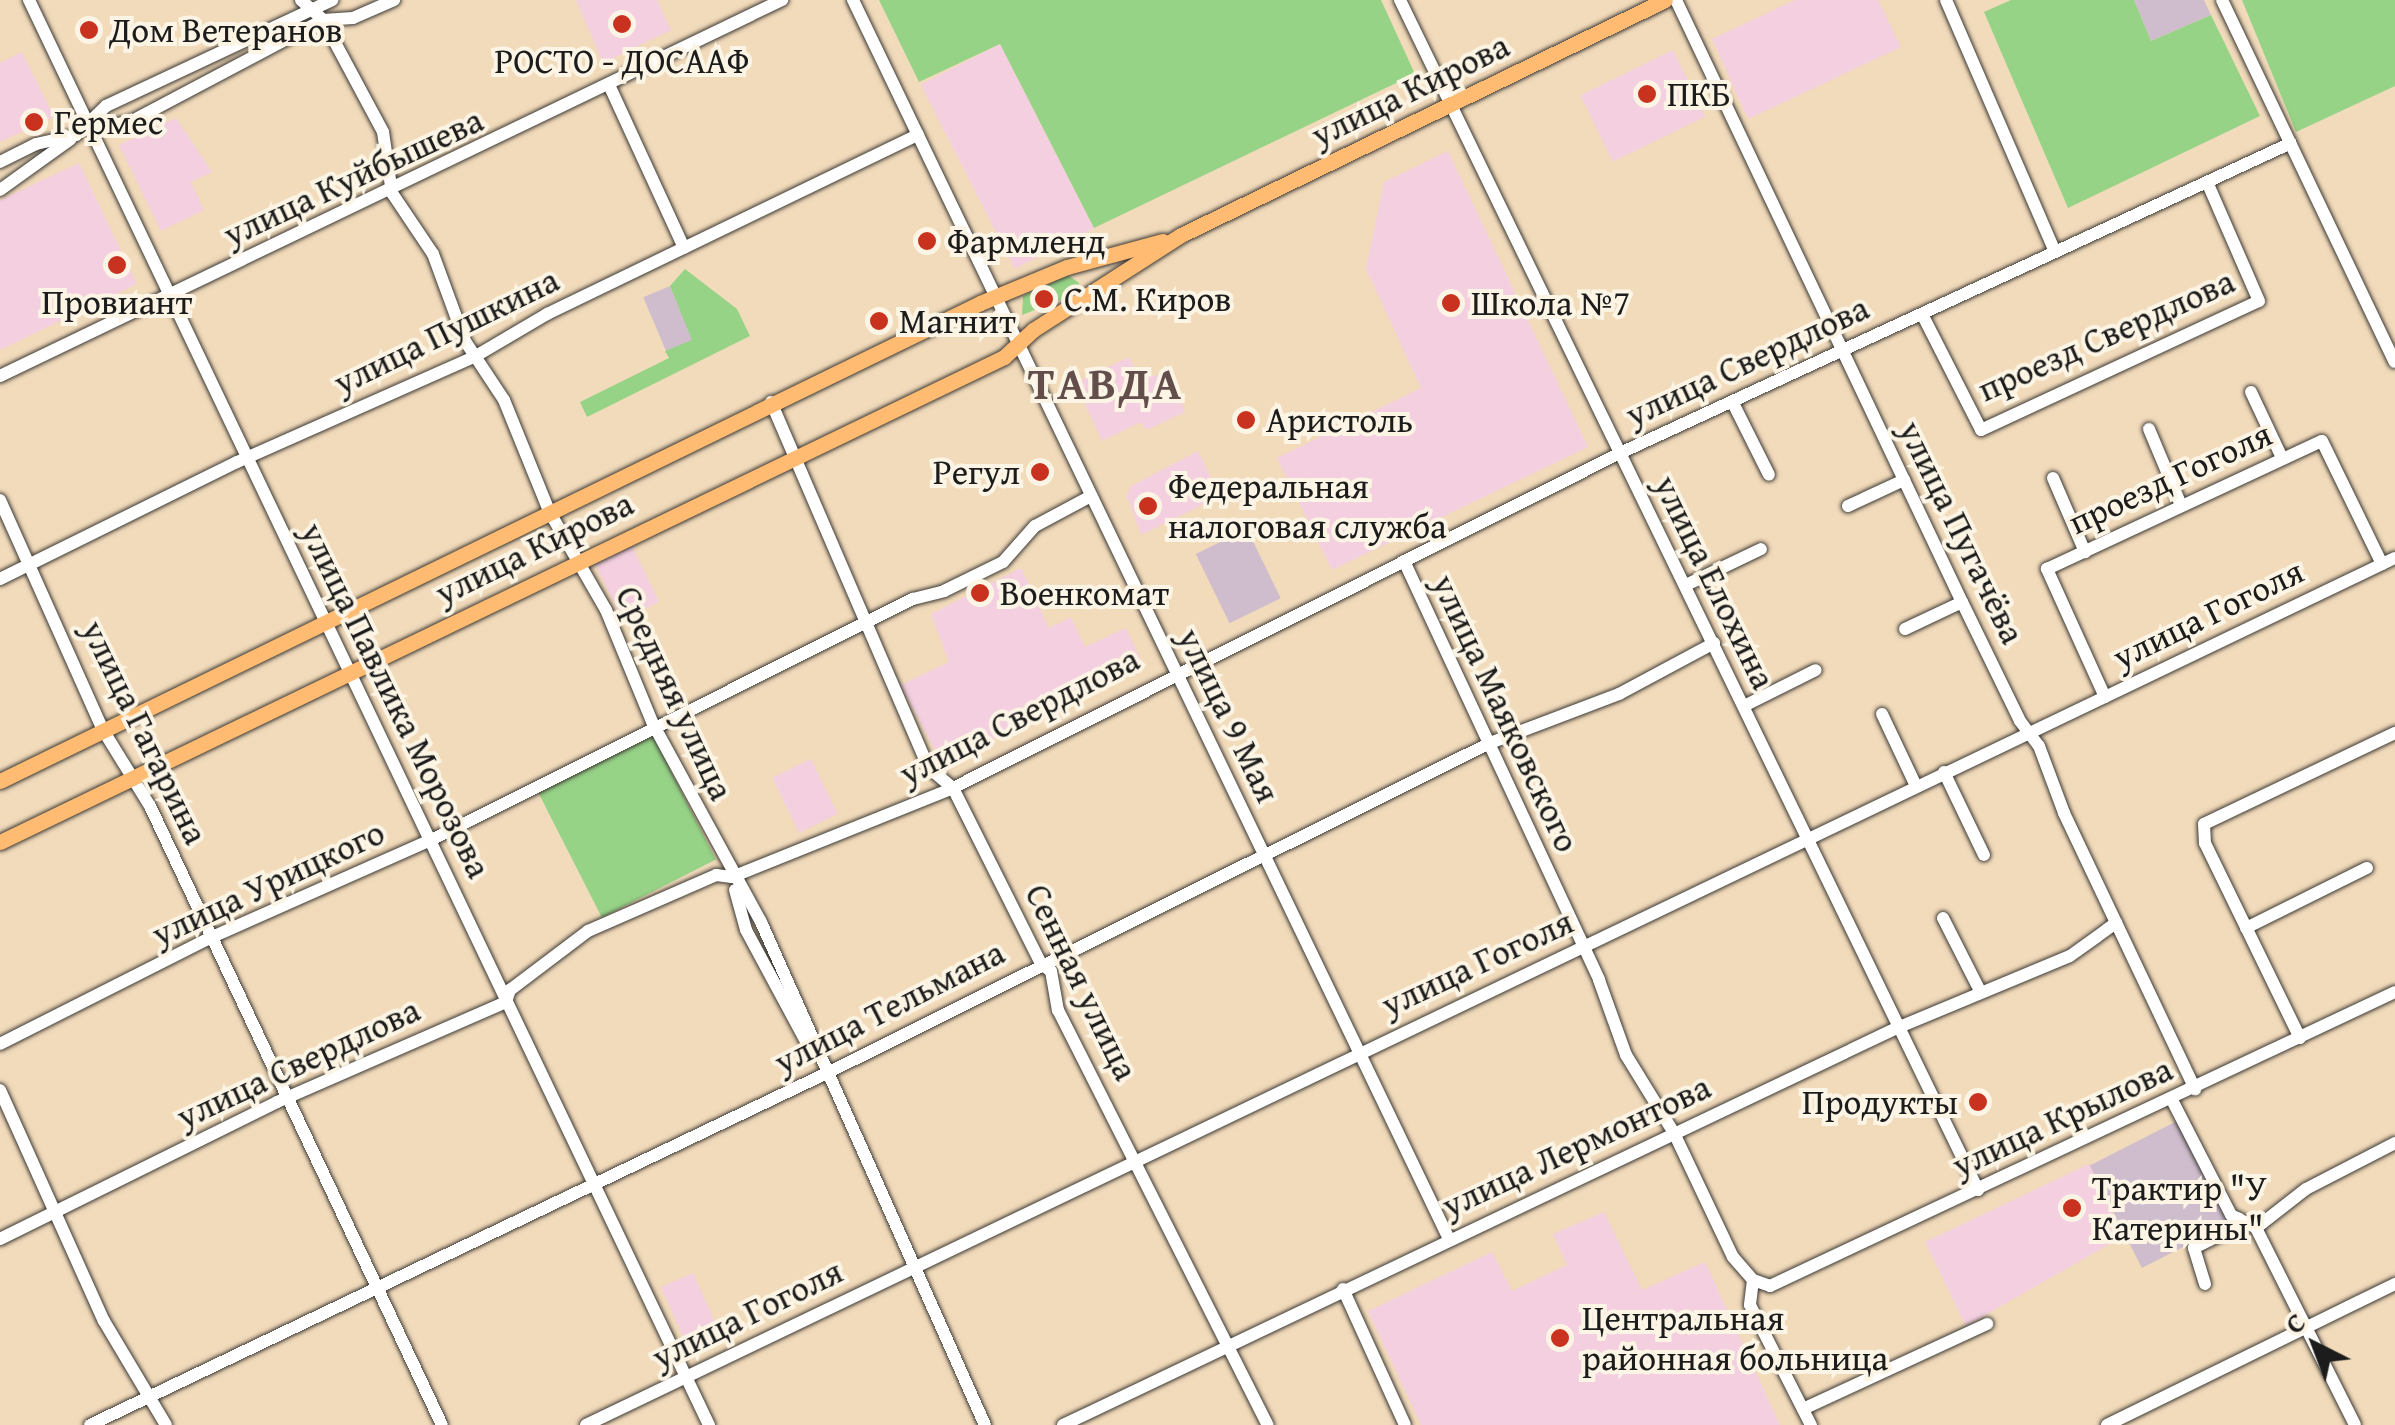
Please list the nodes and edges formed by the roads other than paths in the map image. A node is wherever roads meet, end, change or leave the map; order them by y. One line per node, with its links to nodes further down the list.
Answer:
1 (29, 0): 16 (street, улица Павлика Морозова)
2 (300, 0): 12 (street, Средняя улица)
3 (332, 0): 12 (street)
4 (394, 0): 13 (street)
5 (782, 0): 14 (street, улица Куйбышева)
6 (853, 0): 18 (street, улица 9 Мая)
7 (1400, 0): 15 (street, улица Елохина)
8 (1665, 0): 15 (main road, улица Кирова)
9 (1676, 0): 35 (street, улица Пугачёва)
10 (1946, 0): 26 (street)
11 (2222, 0): 19 (street)
12 (314, 8): 13 (street, Средняя улица); 16 (street)
13 (323, 20): 16 (street); 23 (street, Средняя улица)
14 (610, 87): 23 (street, улица Куйбышева); 25 (street)
15 (1448, 104): 24 (main road, улица Кирова); 43 (street, улица Елохина)
16 (90, 128): 17 (street); 28 (street, улица Павлика Морозова)
17 (76, 135): 20 (street); 22 (street)
18 (918, 135): 25 (street, улица Пушкина); 29 (street, улица 9 Мая)
19 (2291, 144): 21 (street, улица Свердлова); 33 (street)
20 (0, 162)
21 (2208, 184): 26 (street, улица Свердлова); 31 (street, проезд Свердлова)
22 (0, 190)
23 (392, 193): 28 (street, улица Куйбышева); 36 (street, Средняя улица)
24 (1181, 235): 27 (main road, улица Кирова); 30 (main road, улица Кирова)
25 (684, 248): 36 (street, улица Пушкина)
26 (2054, 249): 31 (street, улица Свердлова)
27 (1067, 266): 29 (main road, улица Кирова); 30 (main road)
28 (170, 291): 38 (street, улица Куйбышева); 45 (street, улица Павлика Морозова)
29 (994, 297): 34 (street, улица 9 Мая); 40 (main road, улица Кирова)
30 (1086, 299): 34 (main road, улица Кирова)
31 (1922, 314): 35 (street, улица Свердлова)
32 (2395, 322): 33 (street)
33 (2380, 329): 37 (street)
34 (1018, 349): 44 (main road, улица Кирова); 50 (street, улица 9 Мая)
35 (1841, 349): 41 (street, улица Свердлова); 49 (street, улица Пугачёва)
36 (474, 357): 45 (street, улица Пушкина); 54 (street, Средняя улица)
37 (2395, 362)
38 (0, 376)
39 (2251, 392): 46 (street)
40 (771, 402): 44 (street, Сенная улица); 54 (main road, улица Кирова)
41 (1733, 403): 43 (street, улица Свердлова); 47 (street)
42 (2149, 429): 52 (street)
43 (1618, 454): 58 (street, улица Свердлова); 62 (street, улица Елохина)
44 (793, 455): 57 (main road, улица Кирова); 65 (street, Сенная улица)
45 (247, 458): 60 (street, улица Пушкина); 64 (street, улица Павлика Морозова)
46 (2282, 458): 52 (street, проезд Гоголя); 59 (street, проезд Гоголя)
47 (1768, 475)
48 (2053, 478): 56 (street)
49 (1904, 480): 53 (street); 63 (street, улица Пугачёва)
50 (1089, 498): 65 (street, улица Урицкого); 69 (street, улица 9 Мая)
51 (0, 500): 60 (street, улица Гагарина)
52 (2180, 505): 56 (street, проезд Гоголя)
53 (1848, 506)
54 (549, 510): 57 (street, Средняя улица); 64 (main road, улица Кирова)
55 (1760, 549): 62 (street)
56 (2085, 552): 71 (street, проезд Гоголя)
57 (576, 561): 70 (main road, улица Кирова); 74 (street, Средняя улица)
58 (1404, 561): 69 (street, улица Свердлова); 78 (street, улица Маяковского)
59 (2389, 561): 71 (street, улица Гоголя)
60 (33, 564): 61 (street, улица Пушкина); 75 (street, улица Гагарина)
61 (0, 579)
62 (1686, 585): 67 (street, улица Елохина)
63 (1962, 602): 66 (street); 76 (street, улица Пугачёва)
64 (324, 620): 70 (street, улица Павлика Морозова); 75 (main road, улица Кирова)
65 (864, 623): 74 (street, улица Урицкого); 83 (street, Сенная улица)
66 (1905, 629)
67 (1714, 643): 72 (street, улица Елохина); 78 (street, улица Тельмана)
68 (1816, 670): 72 (street)
69 (1174, 671): 83 (street, улица Свердлова); 88 (street, улица 9 Мая)
70 (350, 672): 80 (main road, улица Кирова); 85 (street, улица Павлика Морозова)
71 (2105, 698): 76 (street, улица Гоголя)
72 (1744, 706): 84 (street, улица Елохина)
73 (1882, 714): 82 (street)
74 (653, 724): 85 (street, улица Урицкого); 90 (street, Средняя улица)
75 (103, 730): 80 (street, улица Гагарина); 81 (main road, улица Кирова)
76 (2030, 733): 79 (street, улица Гоголя); 92 (street, улица Пугачёва)
77 (2395, 733): 93 (street)
78 (1490, 743): 88 (street, улица Тельмана); 95 (street, улица Маяковского)
79 (1944, 772): 82 (street, улица Гоголя); 87 (street)
80 (130, 780): 86 (main road, улица Кирова); 94 (street, улица Гагарина)
81 (0, 781)
82 (1916, 786): 84 (street, улица Гоголя)
83 (952, 788): 90 (street, улица Свердлова); 96 (street, Сенная улица)
84 (1806, 838): 95 (street, улица Гоголя); 100 (street, улица Елохина)
85 (431, 840): 94 (street, улица Урицкого); 99 (street, улица Павлика Морозова)
86 (0, 842)
87 (1984, 855)
88 (1265, 858): 96 (street, улица Тельмана); 103 (street, улица 9 Мая)
89 (2367, 868): 93 (street)
90 (732, 878): 99 (street, улица Свердлова); 104 (street, Средняя улица)
91 (1944, 918): 97 (street)
92 (2116, 923): 97 (street, улица Лермонтова); 105 (street, улица Пугачёва)
93 (2246, 928): 101 (street)
94 (212, 938): 102 (street, улица Урицкого); 107 (street, улица Гагарина)
95 (1584, 946): 103 (street, улица Гоголя); 109 (street, улица Маяковского)
96 (1040, 964): 104 (street, улица Тельмана); 111 (street, Сенная улица)
97 (1980, 991): 100 (street, улица Лермонтова)
98 (2395, 992): 101 (street, улица Крылова)
99 (506, 1002): 107 (street, улица Свердлова); 112 (street, улица Павлика Морозова)
100 (1897, 1028): 109 (street, улица Лермонтова); 113 (street, улица Елохина)
101 (2300, 1038): 105 (street, улица Крылова)
102 (0, 1044)
103 (1358, 1051): 111 (street, улица Гоголя); 117 (street, улица 9 Мая)
104 (824, 1074): 112 (street, улица Тельмана); 119 (street, Средняя улица)
105 (2195, 1089): 108 (street, улица Крылова)
106 (0, 1090): 114 (street)
107 (288, 1097): 114 (street, улица Свердлова); 123 (street, улица Гагарина)
108 (2172, 1100): 113 (street, улица Крылова); 115 (street)
109 (1674, 1133): 117 (street, улица Лермонтова); 120 (street, улица Маяковского)
110 (2395, 1143): 116 (street)
111 (1137, 1161): 119 (street, улица Гоголя); 127 (street, Сенная улица)
112 (596, 1183): 123 (street, улица Тельмана); 128 (street, улица Павлика Морозова)
113 (1978, 1190): 120 (street, улица Крылова)
114 (58, 1210): 118 (street, улица Свердлова); 129 (street)
115 (2239, 1219): 116 (street); 121 (street)
116 (2256, 1228): 126 (street)
117 (1449, 1239): 124 (street, улица Лермонтова)
118 (0, 1240)
119 (912, 1268): 128 (street, улица Гоголя); 136 (street, Средняя улица)
120 (1752, 1280): 130 (street, улица Маяковского)
121 (2206, 1284)
122 (2395, 1284): 126 (street)
123 (378, 1289): 129 (street, улица Тельмана); 133 (street, улица Гагарина)
124 (1343, 1289): 127 (street, улица Лермонтова); 139 (street)
125 (1987, 1324): 130 (street)
126 (2307, 1324): 141 (street); 142 (street)
127 (1227, 1346): 137 (street, улица Лермонтова); 138 (street, Сенная улица)
128 (686, 1378): 134 (street, улица Гоголя); 135 (street, улица Павлика Морозова)
129 (150, 1396): 131 (street, улица Тельмана); 132 (street)
130 (1802, 1409): 140 (street, улица Маяковского)
131 (90, 1425)
132 (166, 1425)
133 (442, 1425)
134 (586, 1425)
135 (710, 1425)
136 (985, 1425)
137 (1062, 1425)
138 (1268, 1425)
139 (1405, 1425)
140 (1810, 1425)
141 (2106, 1425)
142 (2355, 1425)

